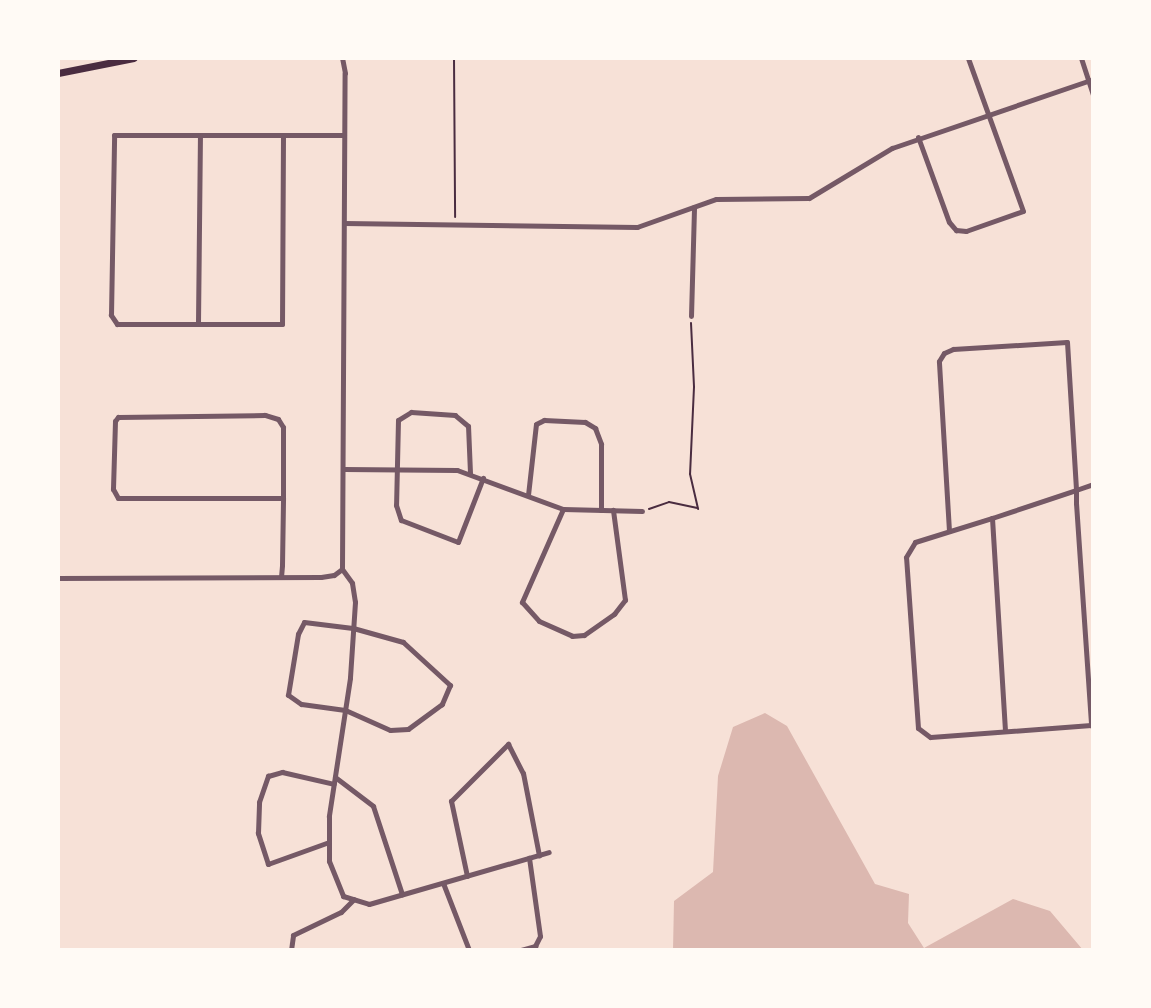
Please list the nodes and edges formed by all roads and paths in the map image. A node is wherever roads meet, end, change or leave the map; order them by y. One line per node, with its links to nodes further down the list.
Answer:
1 (134, 58): 6 (main road)
2 (342, 58): 10 (street)
3 (454, 58): 16 (path)
4 (968, 58): 9 (street)
5 (1081, 58): 7 (street)
6 (58, 73)
7 (1090, 78): 8 (street); 9 (street)
8 (1093, 95)
9 (987, 112): 13 (street); 13 (street)
10 (344, 135): 12 (street); 15 (street)
11 (200, 136): 12 (street); 18 (street); 18 (street)
12 (283, 136): 18 (street)
13 (918, 137): 14 (street)
14 (694, 207): 16 (street); 17 (street)
15 (344, 223): 16 (street); 19 (street)
16 (455, 225)
17 (691, 316): 30 (path)
18 (198, 323)
19 (344, 469): 20 (street); 33 (street)
20 (396, 469): 21 (street); 21 (street); 22 (street)
21 (470, 473): 22 (street)
22 (483, 478): 25 (street)
23 (1093, 484): 24 (street)
24 (1076, 490): 31 (street); 32 (street); 38 (street)
25 (528, 495): 27 (street); 28 (street)
26 (283, 498): 26 (street); 34 (street)
27 (563, 509): 28 (street); 29 (street)
28 (601, 510): 29 (street)
29 (613, 510): 30 (street)
30 (642, 511)
31 (992, 518): 32 (street); 38 (street)
32 (949, 531): 38 (street)
33 (342, 569): 34 (street); 36 (street)
34 (281, 577): 35 (street)
35 (58, 578)
36 (353, 628): 37 (street); 37 (street); 37 (street)
37 (345, 710): 39 (street)
38 (1005, 731)
39 (334, 781): 40 (street); 40 (street); 46 (street)
40 (329, 842): 47 (street)
41 (549, 852): 42 (street)
42 (539, 855): 43 (street); 44 (street)
43 (529, 858): 44 (street); 50 (street)
44 (467, 876): 45 (street)
45 (443, 883): 46 (street); 49 (street)
46 (402, 894): 47 (street)
47 (354, 899): 48 (street)
48 (291, 950)
49 (469, 950)
50 (521, 950)

